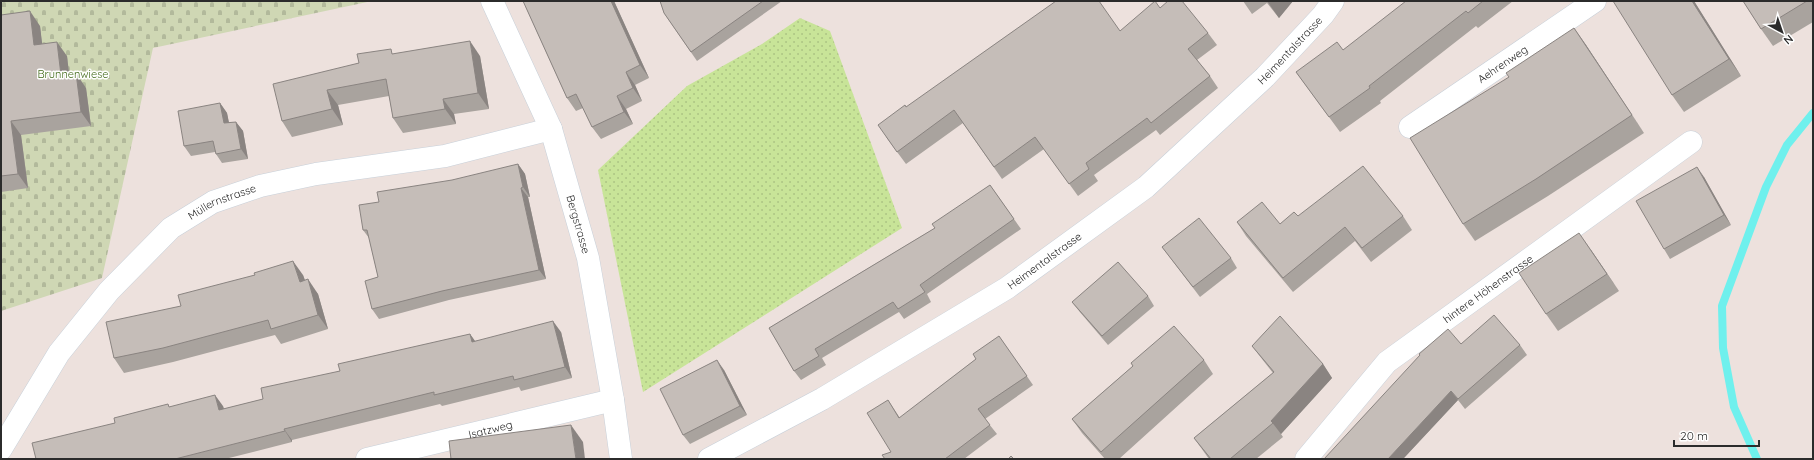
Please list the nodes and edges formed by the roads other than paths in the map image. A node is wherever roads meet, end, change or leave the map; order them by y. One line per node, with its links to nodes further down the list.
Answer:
1 (492, 1): 5 (street, Bergstrasse)
2 (1333, 1): 11 (street, Heimentalstrasse)
3 (1595, 1): 4 (street, Aehrenweg)
4 (1410, 126)
5 (551, 129): 7 (street, Bergstrasse); 8 (street, Müllernstrasse)
6 (1691, 142): 12 (street, hintere Höhenstrasse)
7 (613, 400): 9 (street, Isatzweg); 10 (street, Bergstrasse)
8 (1, 449)
9 (367, 459)
10 (621, 459)
11 (709, 459)
12 (1306, 459)

